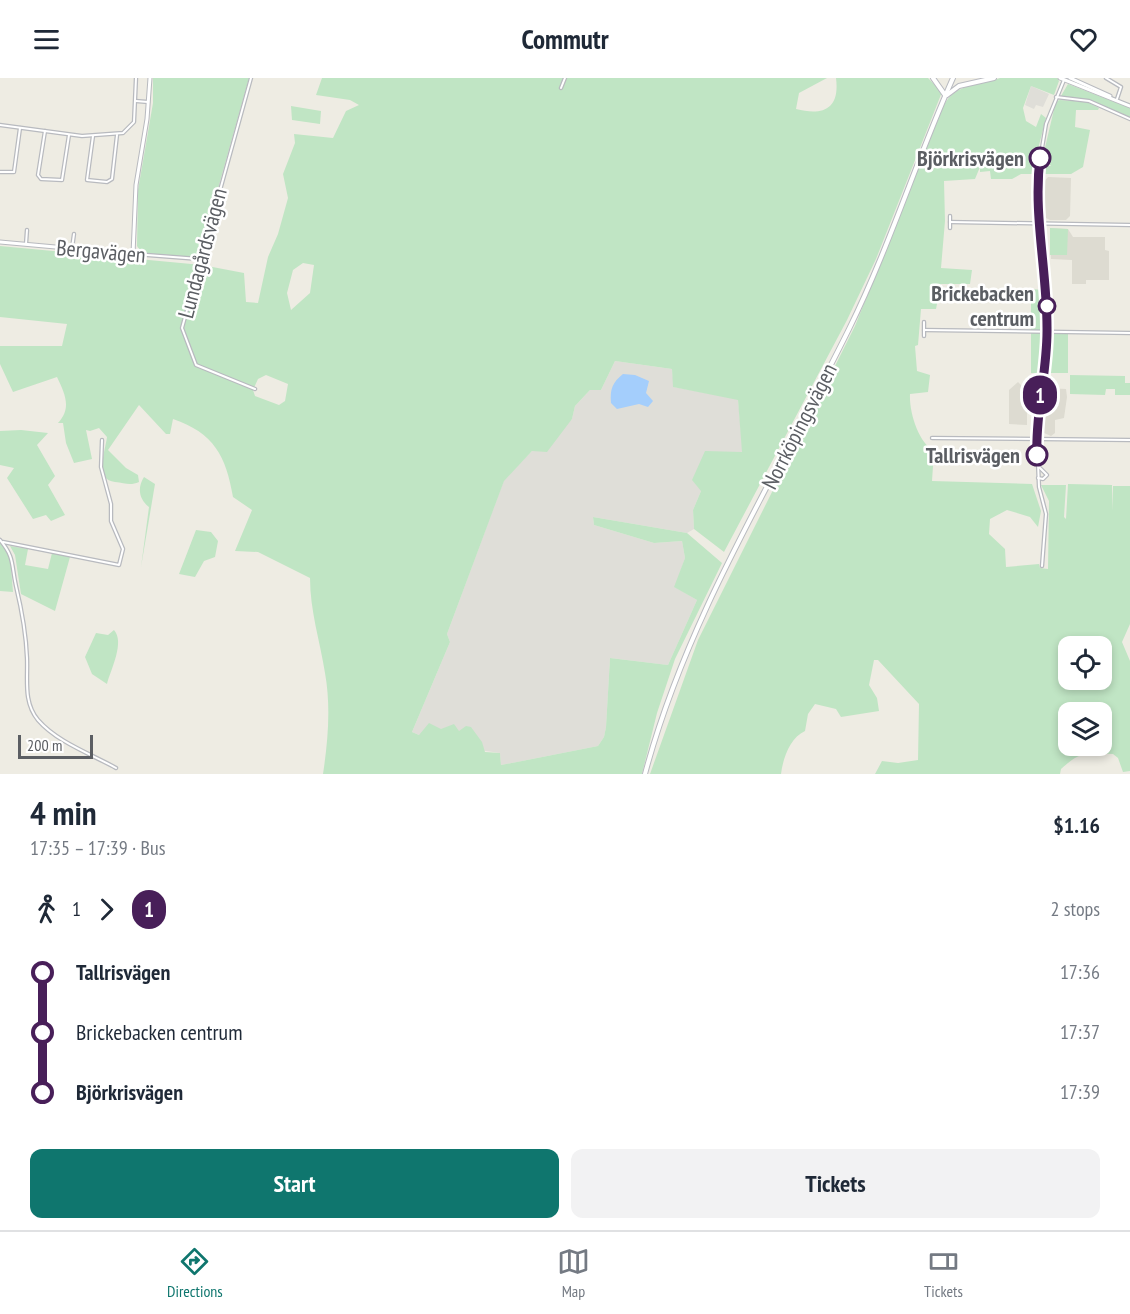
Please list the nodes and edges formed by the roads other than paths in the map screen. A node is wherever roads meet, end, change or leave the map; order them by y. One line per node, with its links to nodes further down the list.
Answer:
1 (136, 78): 16 (street)
2 (150, 78): 17 (street)
3 (251, 78): 40 (street, Lundagårdsvägen)
4 (565, 78): 12 (street)
5 (933, 78): 6 (main road); 14 (main road)
6 (940, 78)
7 (953, 78): 14 (main road, Norrköpingsvägen)
8 (993, 78): 14 (main road)
9 (1070, 78): 15 (street)
10 (1106, 78): 15 (street)
11 (1063, 79): 13 (street); 18 (street)
12 (561, 88)
13 (1056, 97): 19 (street); 31 (street)
14 (944, 98): 56 (main road, Norrköpingsvägen)
15 (1117, 99): 18 (street)
16 (136, 101): 17 (street); 24 (street)
17 (149, 102): 39 (street)
18 (1130, 106)
19 (1130, 119)
20 (0, 125): 21 (street)
21 (20, 128): 22 (street); 26 (street)
22 (45, 131): 23 (street); 23 (street)
23 (69, 135): 25 (street)
24 (117, 135): 25 (street); 27 (street)
25 (93, 136): 27 (street)
26 (0, 172)
27 (109, 182): 28 (street)
28 (111, 186)
29 (950, 216): 30 (street)
30 (950, 222): 31 (street); 33 (street)
31 (1039, 223): 32 (street); 43 (street)
32 (1130, 225)
33 (950, 228)
34 (27, 230): 37 (street)
35 (74, 234): 38 (street)
36 (0, 242): 37 (street, Bergavägen)
37 (26, 244): 38 (street, Bergavägen)
38 (72, 248): 39 (street, Bergavägen)
39 (133, 254): 40 (street, Bergavägen)
40 (201, 256): 46 (street, Lundagårdsvägen)
41 (924, 322): 42 (street)
42 (924, 330): 43 (street); 45 (street)
43 (1047, 332): 44 (street); 48 (street)
44 (1130, 333)
45 (924, 336)
46 (255, 388)
47 (933, 438): 48 (street)
48 (1036, 439): 50 (street); 51 (street)
49 (102, 440): 53 (street)
50 (1130, 440)
51 (1038, 466): 52 (street); 52 (street)
52 (1038, 478): 54 (street)
53 (0, 540): 55 (street)
54 (1042, 566)
55 (116, 768)
56 (645, 774)

